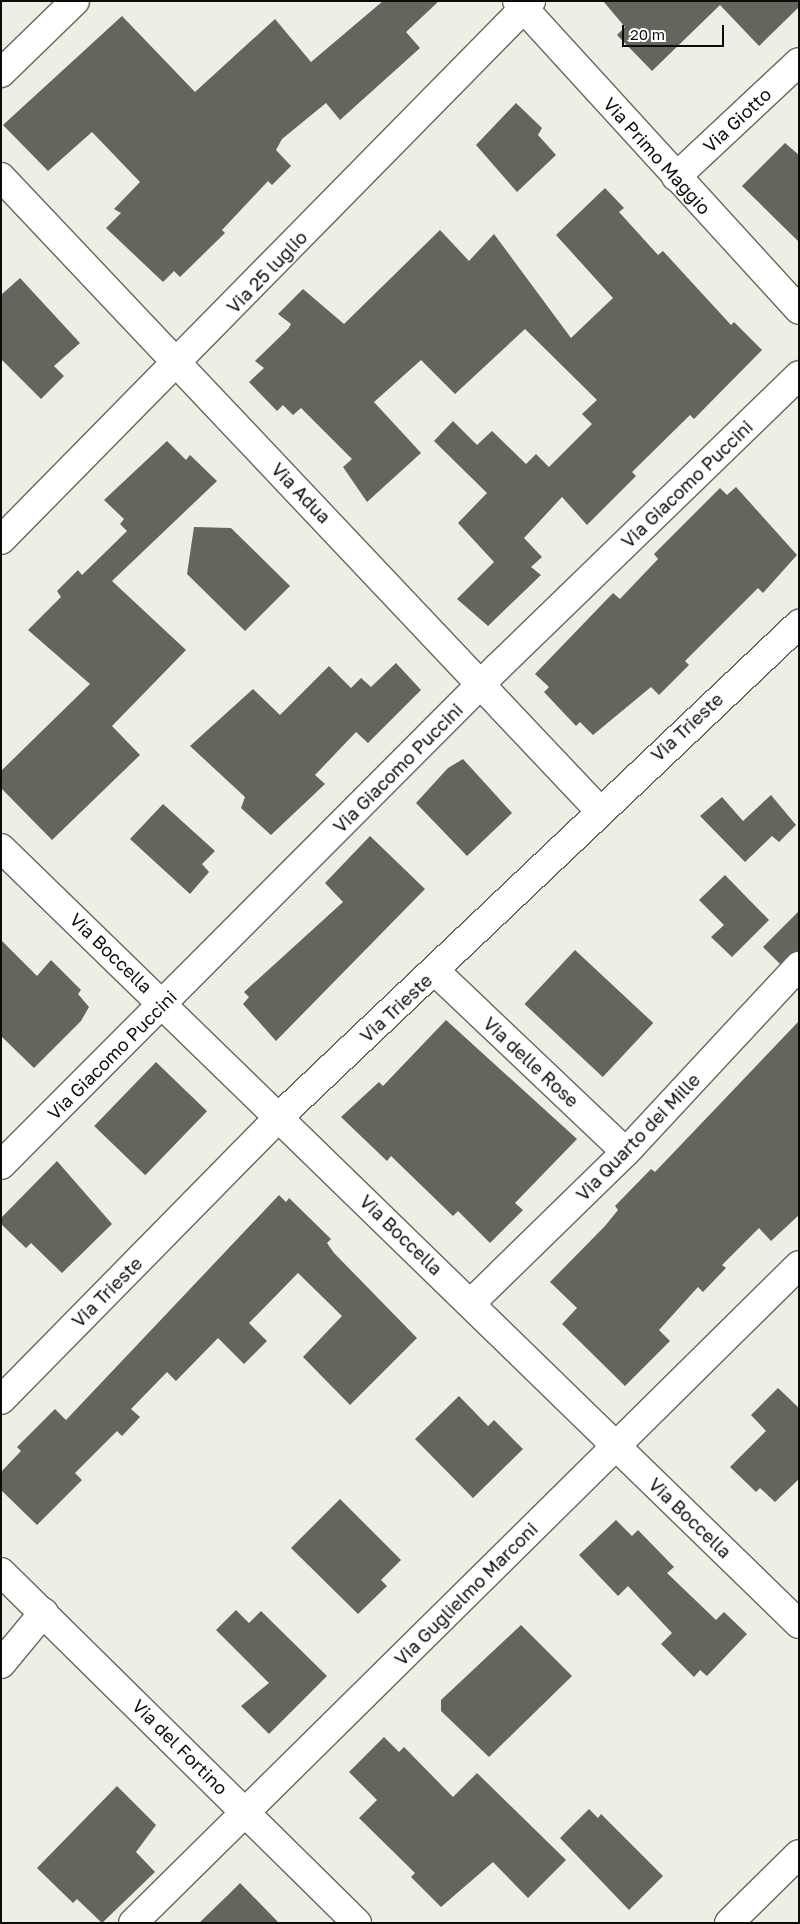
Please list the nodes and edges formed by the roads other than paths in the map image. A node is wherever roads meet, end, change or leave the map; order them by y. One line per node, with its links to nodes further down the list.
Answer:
1 (75, 1): 4 (street)
2 (524, 4): 6 (street, Via Primo Maggio); 8 (street, Via 25 luglio)
3 (799, 62): 6 (street, Via Giotto)
4 (1, 73)
5 (1, 177): 8 (street, Via Adua)
6 (676, 177): 7 (street, Via Primo Maggio)
7 (799, 310)
8 (178, 363): 10 (street, Via 25 luglio); 12 (street, Via Adua)
9 (799, 374): 12 (street, Via Giacomo Puccini)
10 (1, 540)
11 (799, 624): 13 (street, Via Trieste)
12 (483, 683): 13 (street, Via Adua); 17 (street, Via Giacomo Puccini)
13 (599, 810): 16 (street, Via Trieste)
14 (1, 848): 17 (street, Via Boccella)
15 (799, 966): 19 (street, Via Quarto dei Mille)
16 (435, 971): 18 (street, Via Trieste); 19 (street, Via delle Rose)
17 (164, 1004): 18 (street, Via Boccella); 20 (street, Via Giacomo Puccini)
18 (279, 1118): 22 (street, Via Boccella); 23 (street, Via Trieste)
19 (626, 1152): 22 (street, Via Quarto dei Mille)
20 (1, 1165)
21 (799, 1265): 24 (street, Via Guglielmo Marconi)
22 (472, 1304): 24 (street, Via Boccella)
23 (1, 1400)
24 (614, 1444): 27 (street, Via Boccella); 29 (street, Via Guglielmo Marconi)
25 (1, 1572): 26 (street, Via del Fortino)
26 (44, 1612): 28 (street); 29 (street, Via del Fortino)
27 (799, 1624)
28 (1, 1664)
29 (248, 1814): 31 (street, Via Guglielmo Marconi); 32 (street, Via del Fortino)
30 (799, 1854): 33 (street)
31 (133, 1923)
32 (357, 1923)
33 (729, 1923)

